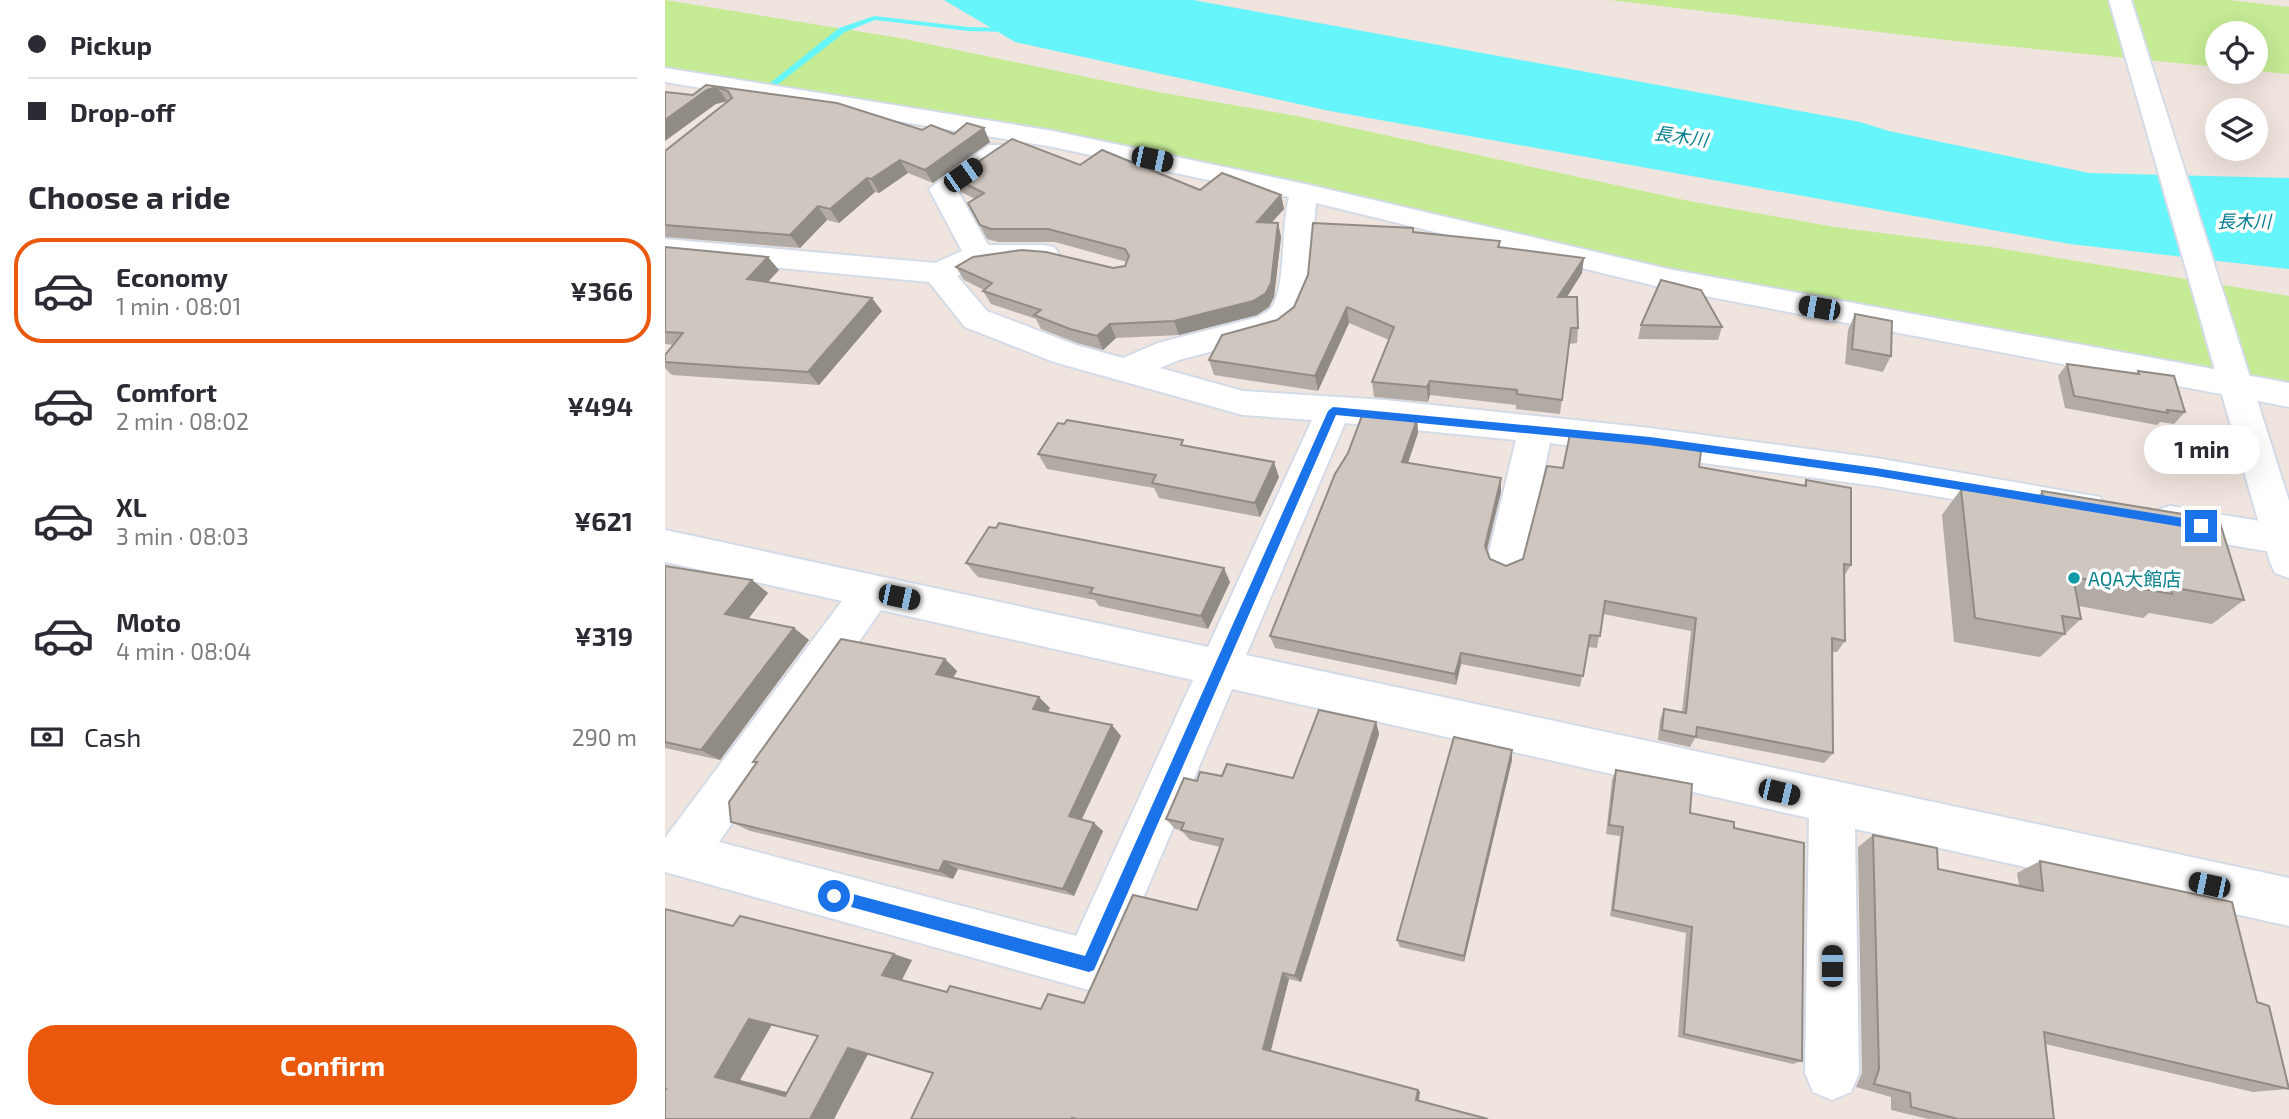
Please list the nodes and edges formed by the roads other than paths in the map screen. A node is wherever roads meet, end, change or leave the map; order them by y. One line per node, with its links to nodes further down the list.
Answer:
1 (2120, 0): 10 (street)
2 (665, 75): 3 (street)
3 (1023, 134): 4 (street); 6 (street)
4 (1305, 192): 9 (street); 10 (street)
5 (665, 248): 8 (street)
6 (979, 254): 7 (street); 8 (street)
7 (1066, 257)
8 (938, 273): 9 (street)
9 (1124, 371): 12 (street)
10 (2236, 386): 11 (street); 14 (street)
11 (2289, 394)
12 (1333, 411): 13 (street); 18 (street)
13 (1536, 430): 14 (street); 16 (street)
14 (2286, 550)
15 (670, 554): 17 (street)
16 (1506, 560)
17 (872, 591): 18 (street); 18 (street)
18 (1220, 667): 19 (street)
19 (1832, 804): 20 (street); 21 (street)
20 (2289, 902)
21 (1832, 1073)

